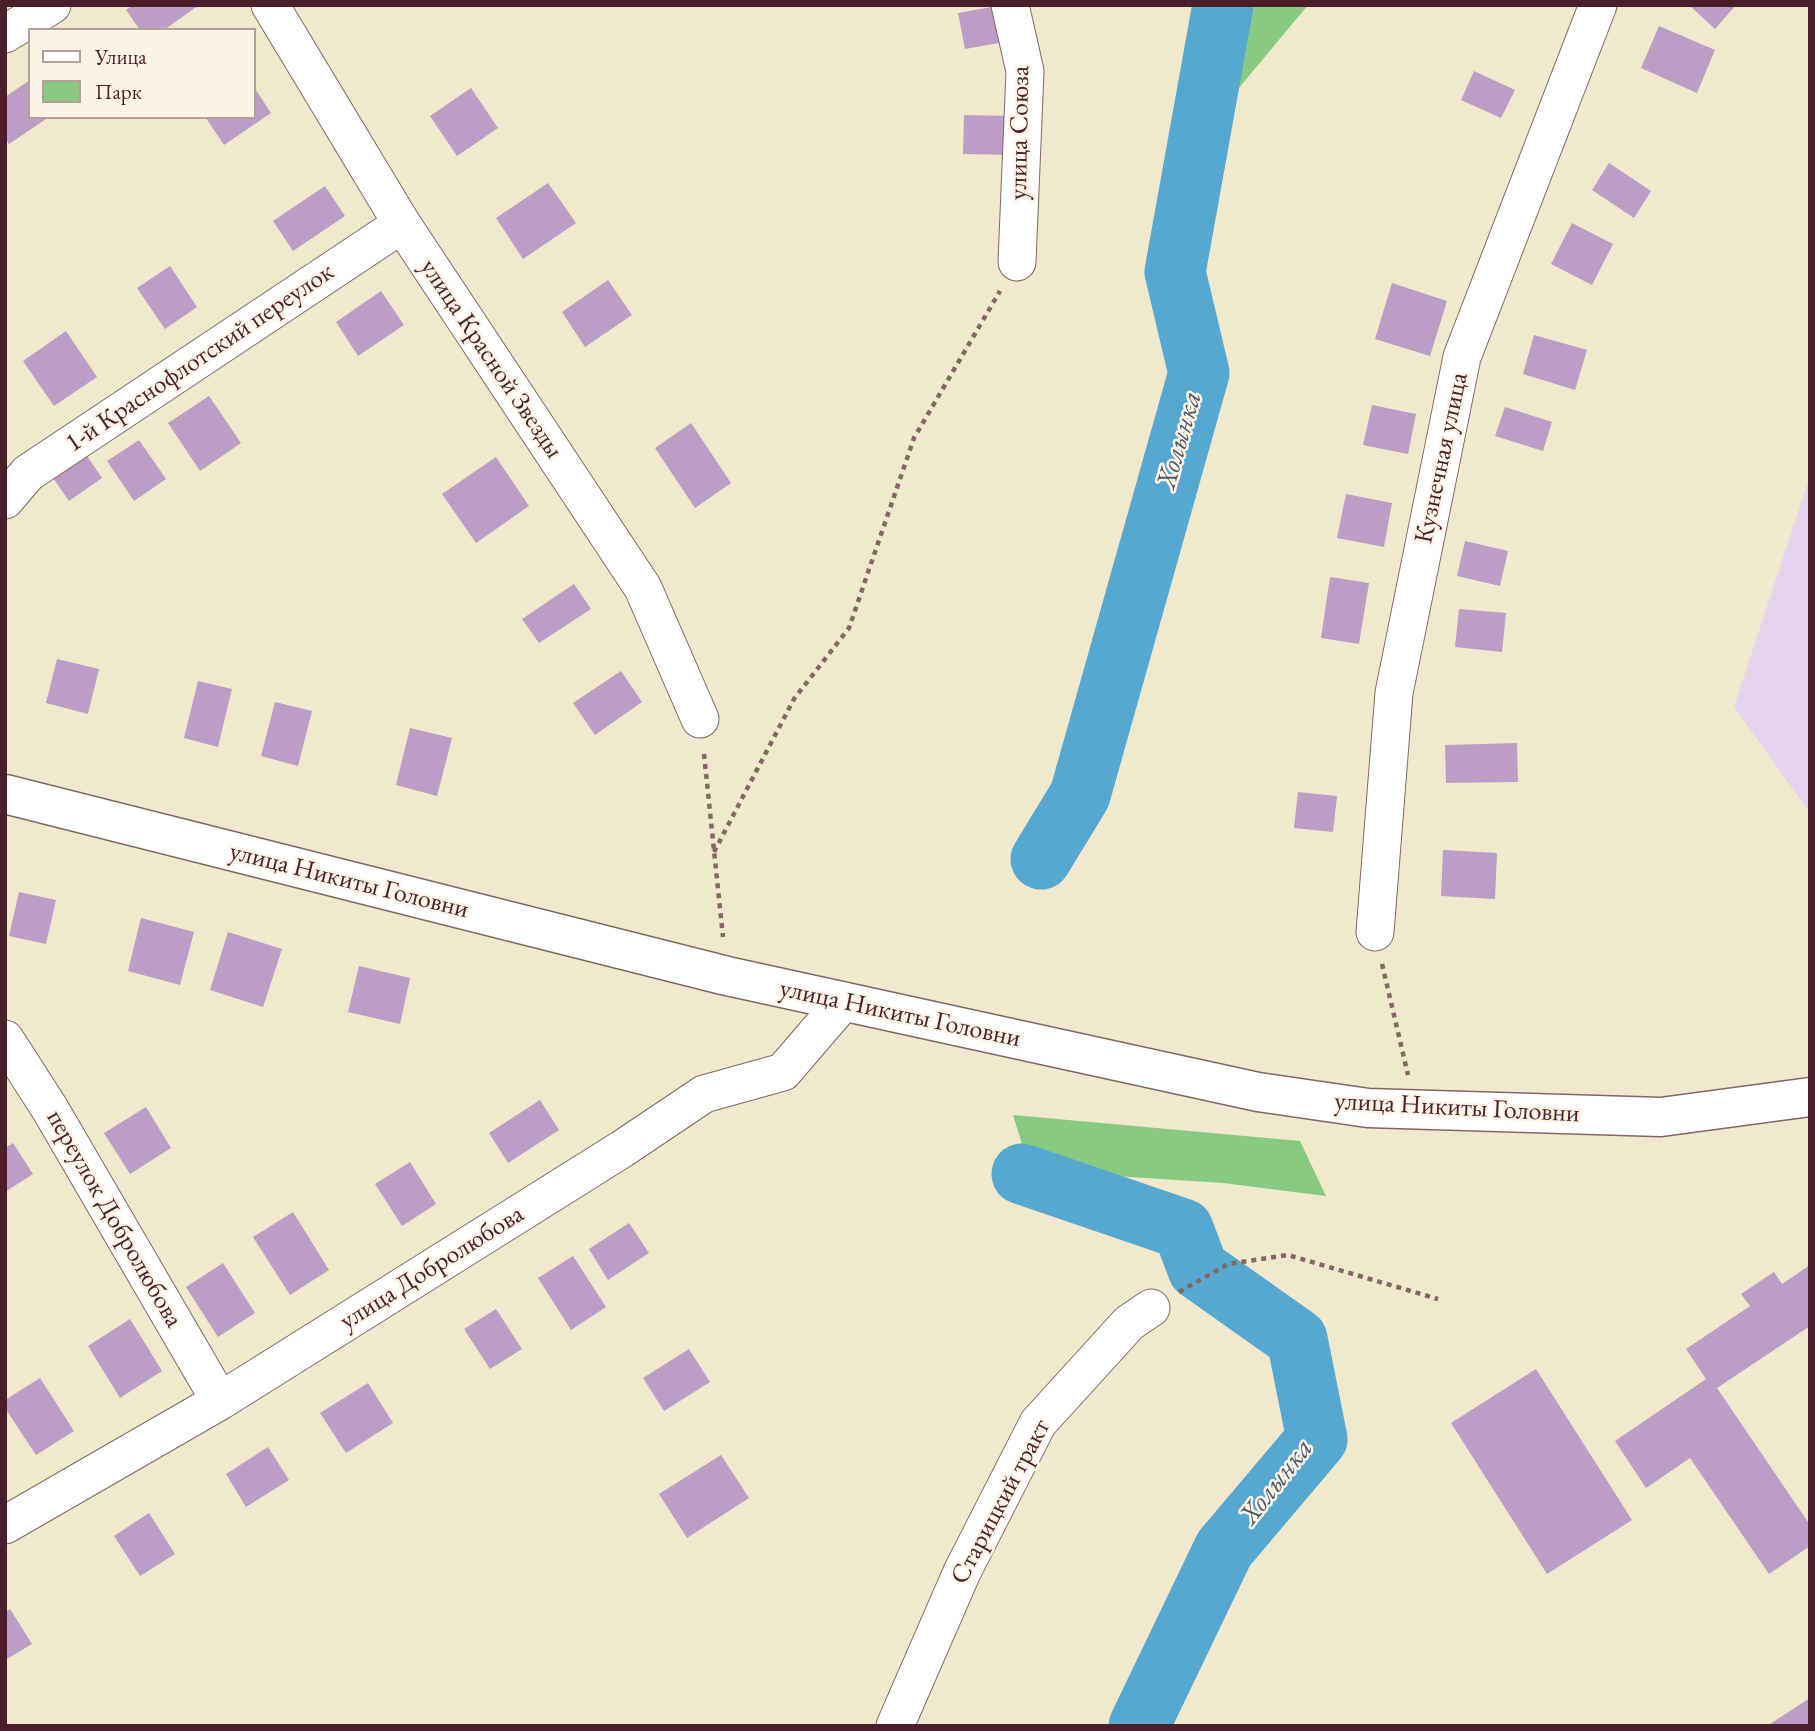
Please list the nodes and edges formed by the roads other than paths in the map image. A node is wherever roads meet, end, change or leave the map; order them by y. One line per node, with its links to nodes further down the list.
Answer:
1 (52, 5): 5 (street)
2 (270, 5): 6 (street, улица Красной Звезды)
3 (1010, 5): 7 (street, улица Союза)
4 (1598, 5): 11 (street, Кузнечная улица)
5 (5, 34)
6 (402, 224): 8 (street, 1-й Краснофлотский переулок); 9 (street, улица Красной Звезды)
7 (1017, 262)
8 (5, 500)
9 (700, 719)
10 (5, 794): 12 (main road, улица Никиты Головни)
11 (1375, 932)
12 (844, 1001): 14 (main road, улица Никиты Головни); 16 (street, улица Добролюбова)
13 (5, 1039): 16 (street, переулок Добролюбова)
14 (1810, 1097)
15 (1151, 1308): 18 (street, Старицкий тракт)
16 (220, 1401): 17 (street, улица Добролюбова)
17 (5, 1525)
18 (895, 1726)

